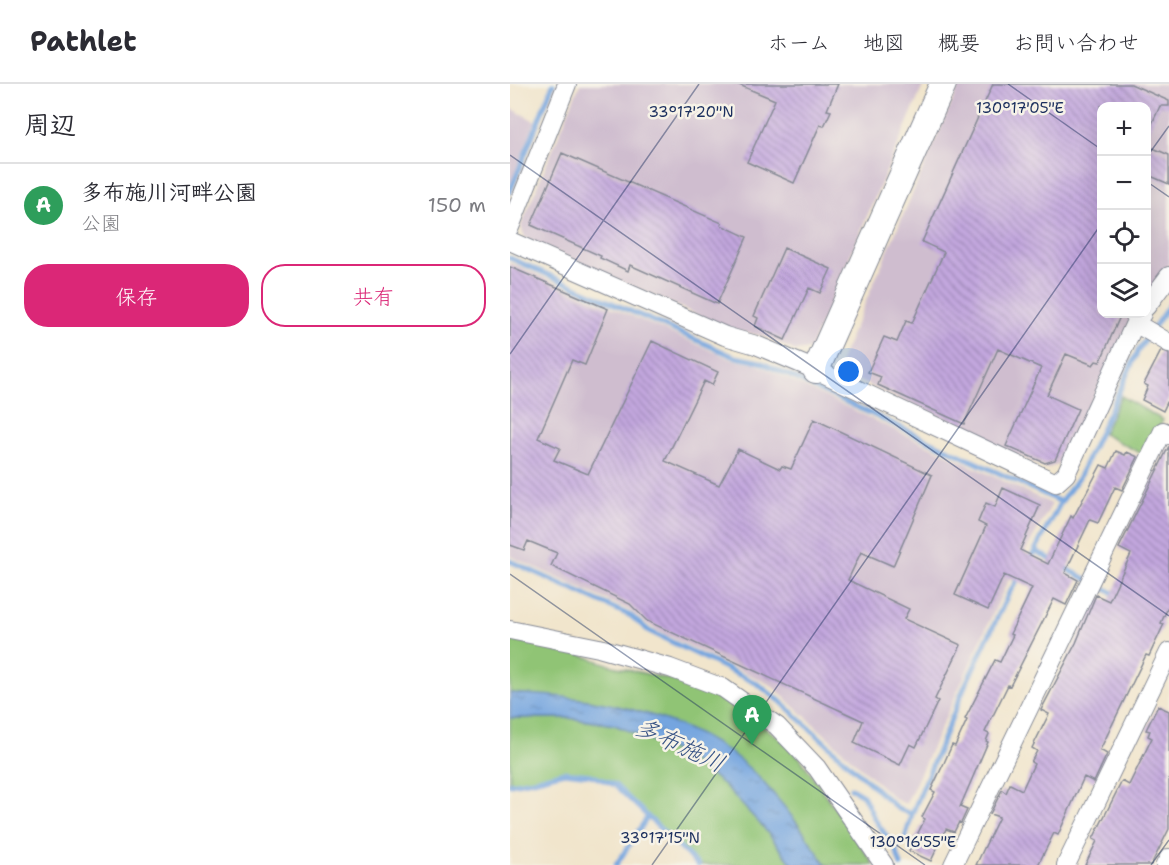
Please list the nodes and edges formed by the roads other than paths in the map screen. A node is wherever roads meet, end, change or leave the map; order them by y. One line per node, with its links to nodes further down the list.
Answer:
1 (567, 84): 3 (street)
2 (943, 84): 9 (street)
3 (510, 227)
4 (510, 241): 9 (street)
5 (1169, 276): 6 (street)
6 (1151, 300)
7 (1140, 321): 8 (street); 9 (street)
8 (1165, 341)
9 (816, 369)
10 (1167, 429): 15 (street)
11 (510, 630): 14 (street)
12 (1169, 652): 16 (street)
13 (1169, 858): 17 (street)
14 (884, 865)
15 (952, 865)
16 (1066, 865)
17 (1165, 865)

